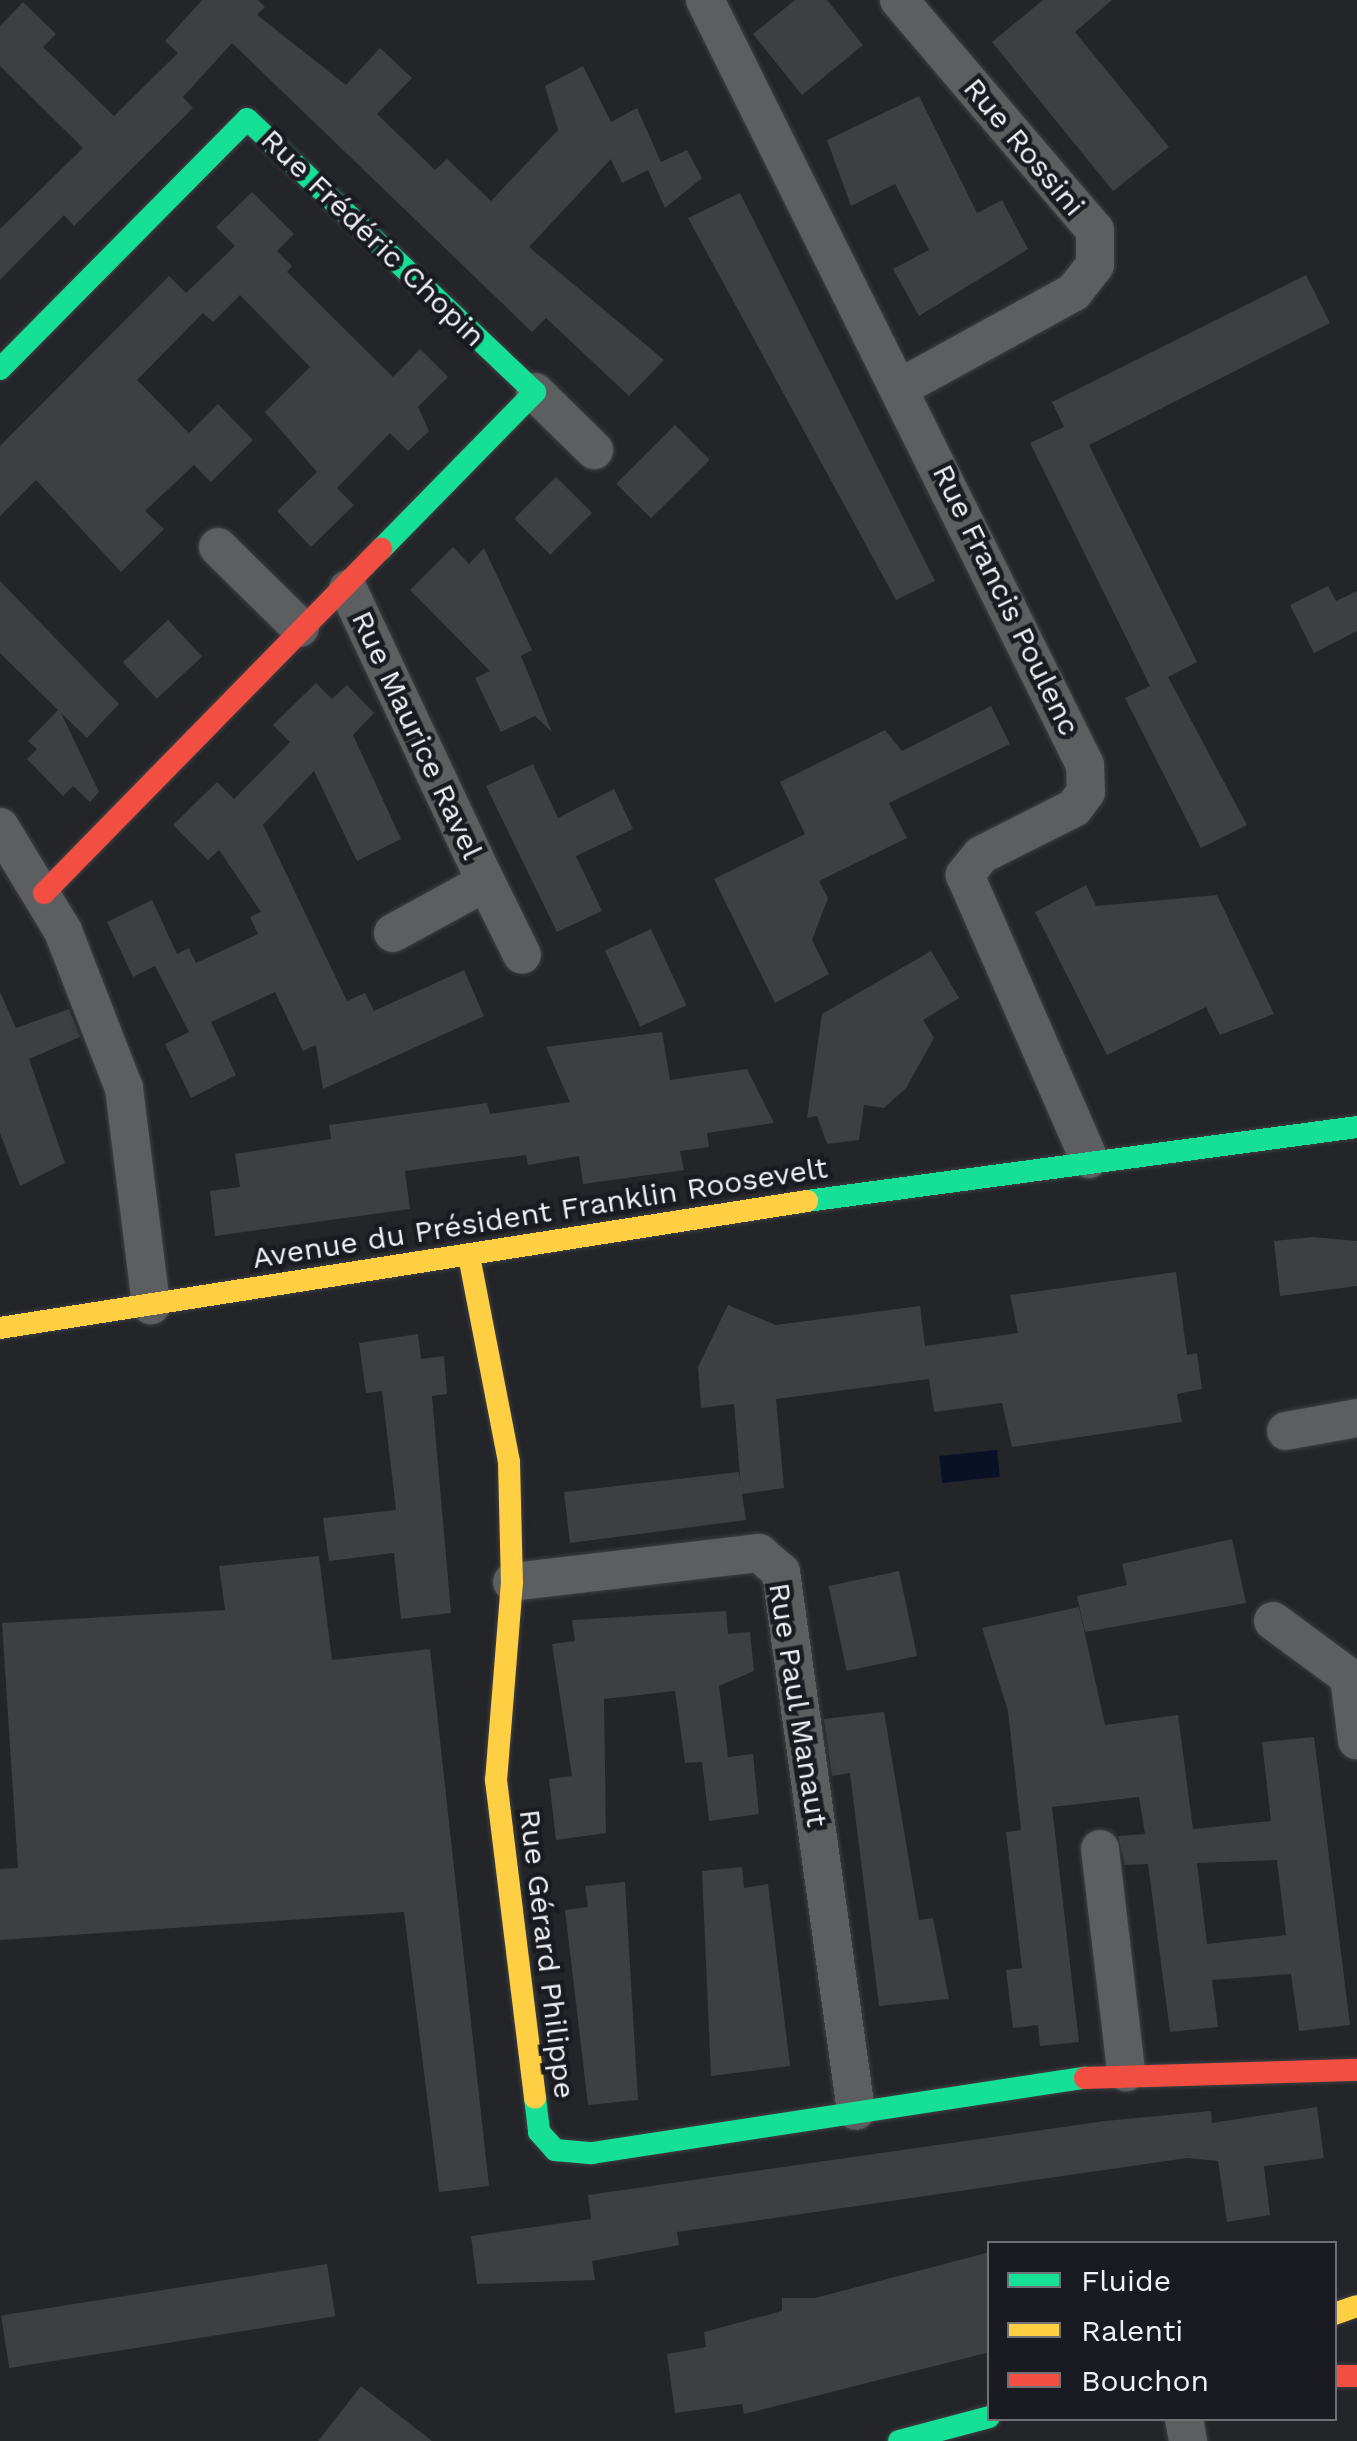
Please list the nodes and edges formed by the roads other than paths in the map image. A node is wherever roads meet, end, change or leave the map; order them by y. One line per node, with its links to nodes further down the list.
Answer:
1 (704, 0): 4 (street, Rue Francis Poulenc)
2 (899, 0): 4 (street, Rue Rossini)
3 (0, 369): 5 (street, Rue Frédéric Chopin)
4 (903, 386): 17 (street, Rue Francis Poulenc)
5 (535, 392): 6 (street, Rue Frédéric Chopin); 8 (street)
6 (594, 450)
7 (218, 546): 9 (street)
8 (348, 589): 9 (street); 11 (street, Rue Maurice Ravel)
9 (300, 628): 12 (street)
10 (0, 827): 12 (street)
11 (486, 882): 13 (street, Rue Maurice Ravel); 14 (street, Rue Maurice Ravel)
12 (44, 894): 19 (street)
13 (393, 932)
14 (522, 955)
15 (1357, 1104): 17 (street, Avenue du Président Franklin Roosevelt)
16 (1357, 1127): 17 (street, Avenue du Président Franklin Roosevelt)
17 (1089, 1160): 18 (street, Avenue du Président Franklin Roosevelt)
18 (469, 1256): 19 (street, Avenue du Président Franklin Roosevelt); 23 (street, Rue Gérard Philippe)
19 (151, 1305): 20 (street, Avenue du Président Franklin Roosevelt)
20 (0, 1328)
21 (1357, 1418): 22 (street)
22 (1286, 1430)
23 (512, 1582): 29 (street, Rue Paul Manaut); 29 (street, Rue Gérard Philippe)
24 (1274, 1621): 25 (street)
25 (1357, 1740)
26 (1100, 1849): 28 (street)
27 (1357, 2070): 28 (street, Rue Gérard Philippe)
28 (1126, 2072): 29 (street, Rue Gérard Philippe)
29 (856, 2111)
30 (987, 2419): 31 (street)
31 (899, 2441)

